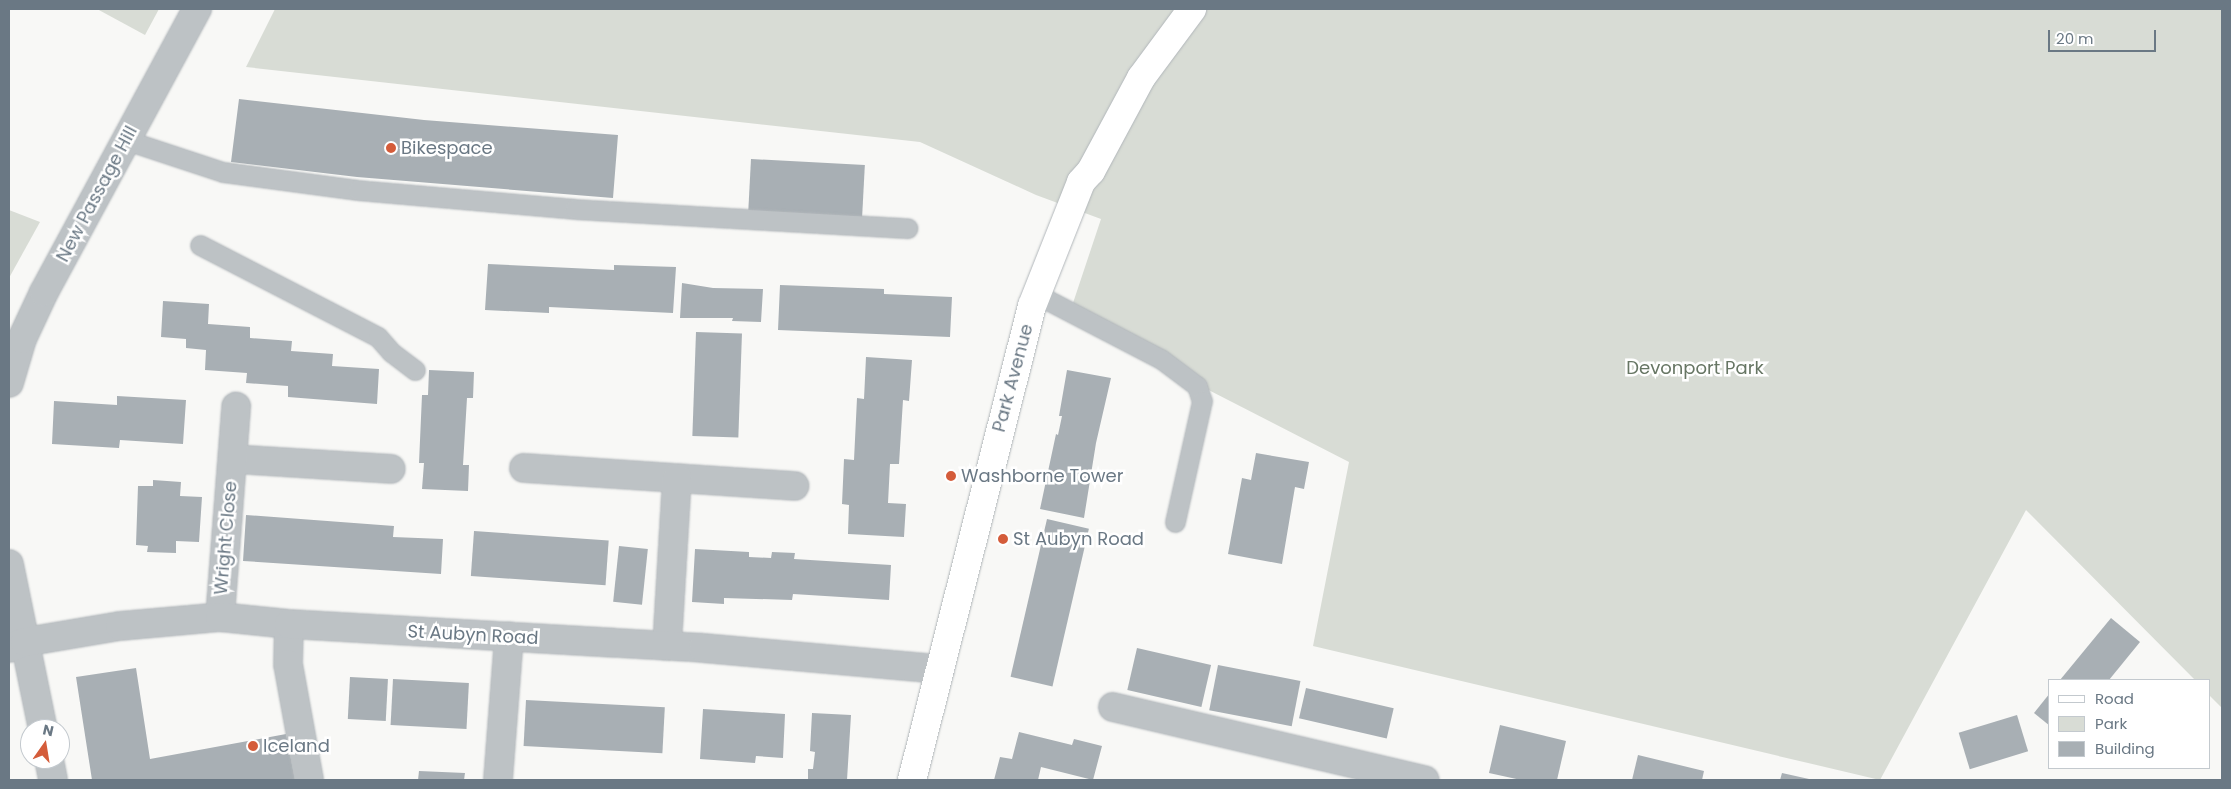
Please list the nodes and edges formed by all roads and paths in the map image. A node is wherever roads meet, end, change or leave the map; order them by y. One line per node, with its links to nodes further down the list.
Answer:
1 (196, 9): 3 (street, New Passage Hill)
2 (1192, 9): 6 (main road, Park Avenue)
3 (126, 140): 4 (lane); 8 (street, New Passage Hill)
4 (907, 228)
5 (200, 245): 7 (lane)
6 (1036, 294): 15 (lane); 22 (main road, Park Avenue)
7 (415, 370)
8 (9, 384)
9 (236, 407): 10 (street, Wright Close)
10 (233, 459): 12 (street, Wright Close); 17 (street, Wright Close)
11 (524, 468): 13 (street)
12 (391, 469)
13 (677, 478): 14 (street); 21 (street)
14 (794, 486)
15 (1175, 522)
16 (9, 564): 20 (street)
17 (220, 617): 18 (street, St Aubyn Road); 20 (street, St Aubyn Road)
18 (289, 624): 19 (street, St Aubyn Road); 25 (street)
19 (509, 636): 21 (street, St Aubyn Road); 26 (street)
20 (17, 645): 24 (street)
21 (667, 646): 22 (street, St Aubyn Road)
22 (940, 669): 27 (main road, Park Avenue)
23 (1113, 707): 28 (street)
24 (40, 719)
25 (309, 780)
26 (498, 780)
27 (912, 780)
28 (1425, 780)

